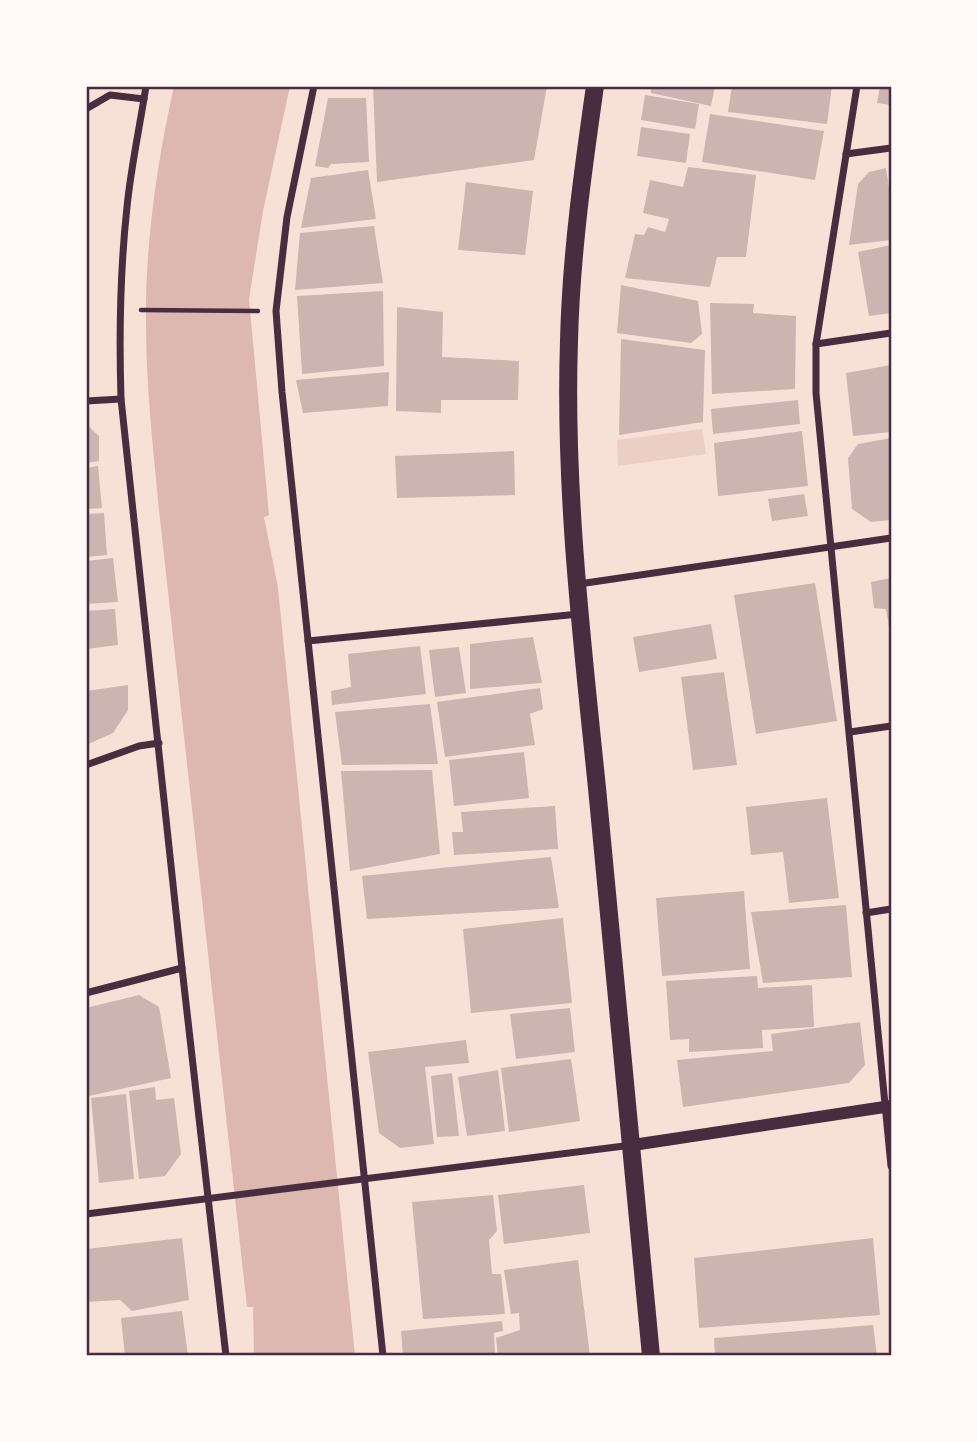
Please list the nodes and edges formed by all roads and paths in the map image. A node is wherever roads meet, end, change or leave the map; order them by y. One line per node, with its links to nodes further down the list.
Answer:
1 (146, 86): 5 (street)
2 (314, 86): 10 (street)
3 (595, 86): 17 (main road)
4 (857, 86): 8 (street)
5 (144, 99): 6 (street); 13 (street)
6 (86, 109)
7 (891, 148): 8 (street)
8 (846, 154): 12 (street)
9 (138, 310): 10 (path)
10 (276, 311): 19 (street)
11 (891, 333): 12 (street)
12 (816, 344): 16 (street)
13 (121, 399): 14 (street); 22 (street)
14 (86, 401)
15 (891, 538): 16 (street)
16 (830, 547): 17 (street); 21 (street)
17 (578, 584): 18 (main road)
18 (579, 614): 19 (street); 29 (main road)
19 (308, 641): 31 (street)
20 (891, 726): 21 (street)
21 (850, 732): 25 (street)
22 (159, 743): 23 (street); 26 (street)
23 (86, 765)
24 (891, 909): 25 (street)
25 (866, 913): 28 (street)
26 (182, 968): 27 (street); 32 (street)
27 (86, 993)
28 (888, 1107): 29 (street); 30 (street)
29 (633, 1145): 31 (street); 36 (main road)
30 (891, 1167)
31 (365, 1180): 32 (street); 35 (street)
32 (209, 1198): 33 (street); 34 (street)
33 (86, 1214)
34 (226, 1356)
35 (383, 1356)
36 (651, 1356)

